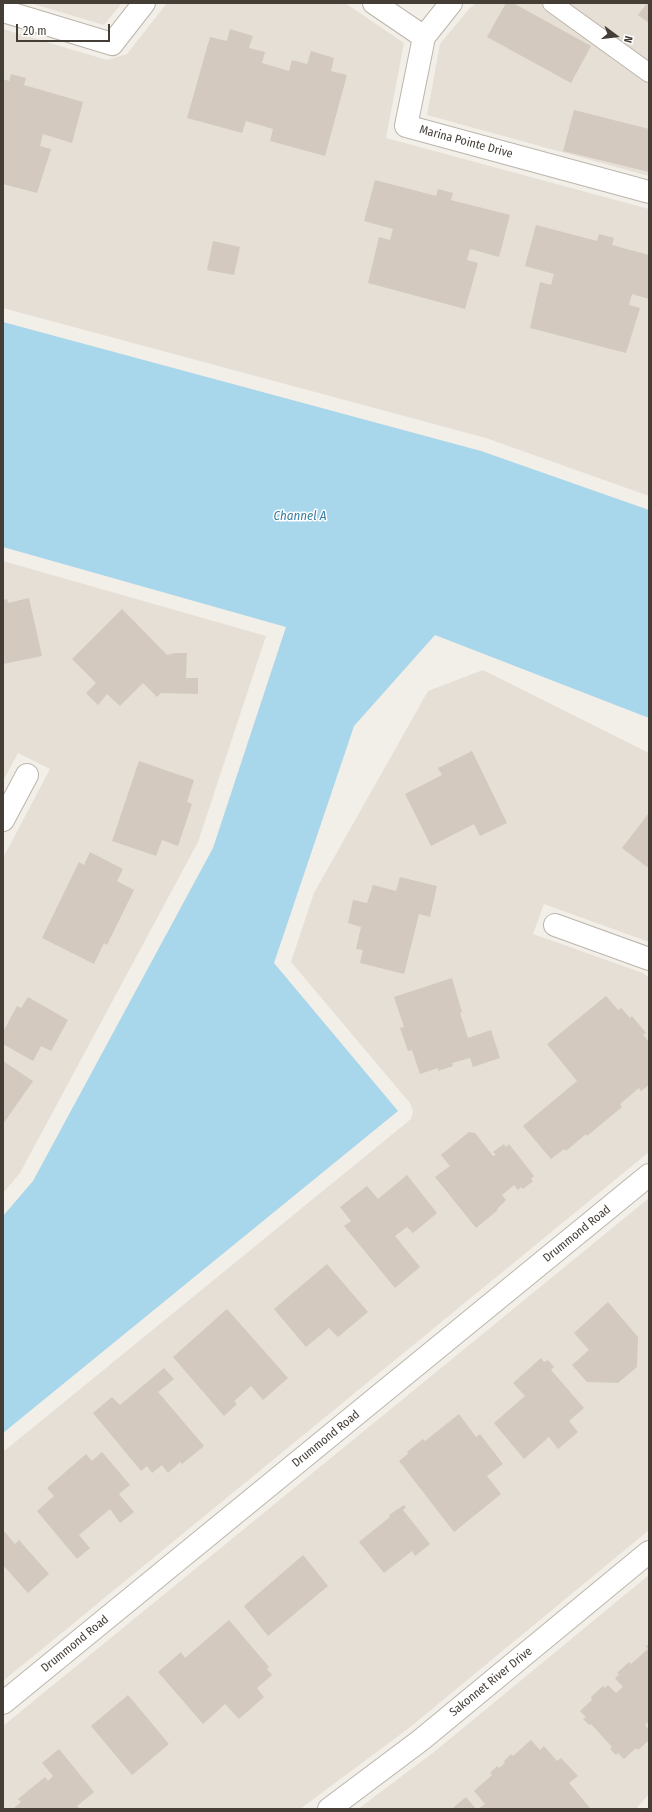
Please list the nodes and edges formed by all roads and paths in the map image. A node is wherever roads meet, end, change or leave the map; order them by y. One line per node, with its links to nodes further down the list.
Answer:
1 (144, 3): 5 (street)
2 (374, 3): 6 (street)
3 (451, 3): 6 (street)
4 (552, 3): 7 (lane)
5 (3, 12)
6 (424, 37): 8 (street, Marina Pointe Drive)
7 (649, 73)
8 (649, 192)
9 (27, 775): 10 (street)
10 (3, 820)
11 (555, 925): 12 (street)
12 (649, 959)
13 (649, 1175): 15 (street, Drummond Road)
14 (649, 1552): 16 (street, Sakonnet River Drive)
15 (3, 1704)
16 (329, 1809)

